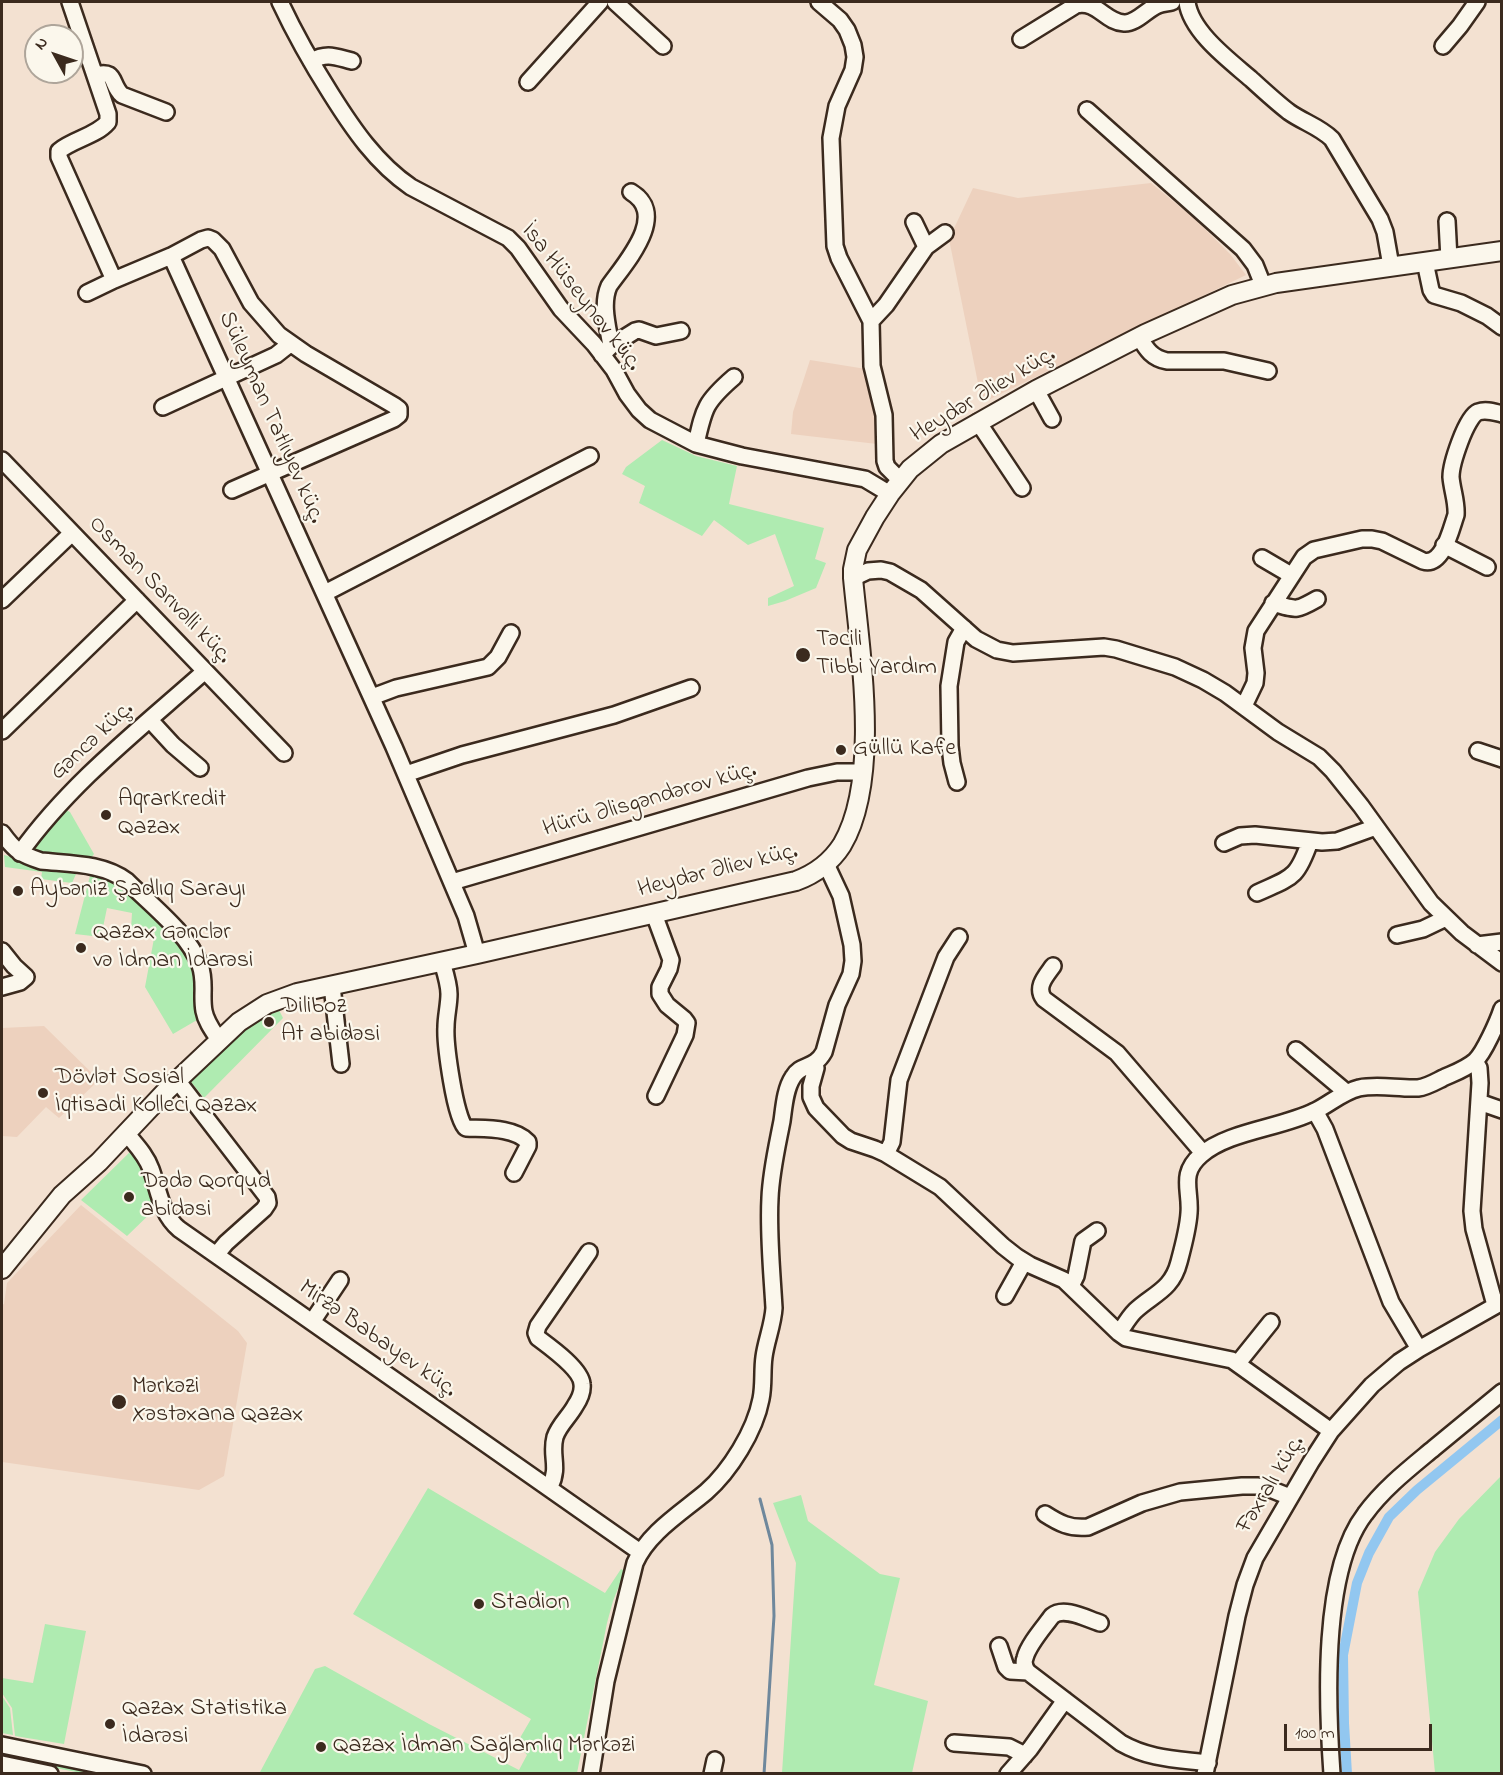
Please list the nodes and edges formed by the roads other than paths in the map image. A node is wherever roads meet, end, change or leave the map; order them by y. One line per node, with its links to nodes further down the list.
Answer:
1 (70, 2): 14 (street)
2 (280, 2): 12 (street, İsa Hüseynov küç.)
3 (600, 2): 15 (street)
4 (615, 2): 10 (street)
5 (819, 2): 31 (street)
6 (1172, 2): 9 (street)
7 (1187, 2): 27 (street)
8 (1477, 2): 11 (street)
9 (1021, 39)
10 (663, 46)
11 (1443, 46)
12 (311, 61): 13 (street); 36 (street, İsa Hüseynov küç.)
13 (352, 61)
14 (95, 75): 17 (street); 28 (street)
15 (528, 82)
16 (1087, 111): 29 (street)
17 (166, 112)
18 (631, 192): 36 (street)
19 (1447, 221): 25 (street)
20 (914, 222): 22 (street)
21 (945, 233): 22 (street)
22 (926, 247): 31 (street)
23 (1502, 251): 25 (main road, Heydər Əliev küç.)
24 (171, 256): 28 (street); 35 (street); 39 (street, Süleyman Tatlıyev küç.)
25 (1449, 259): 26 (main road, Heydər Əliev küç.)
26 (1425, 262): 27 (main road, Heydər Əliev küç.); 32 (street)
27 (1391, 266): 29 (main road, Heydər Əliev küç.)
28 (114, 280): 30 (street)
29 (1263, 285): 34 (main road, Heydər Əliev küç.)
30 (87, 293)
31 (871, 321): 49 (street)
32 (1502, 327)
33 (681, 331): 36 (street)
34 (1139, 337): 37 (street); 40 (main road, Heydər Əliev küç.)
35 (290, 344): 39 (street); 48 (street)
36 (607, 351): 45 (street, İsa Hüseynov küç.)
37 (1268, 371)
38 (734, 377): 45 (street)
39 (227, 378): 41 (street); 48 (street, Süleyman Tatlıyev küç.)
40 (1036, 390): 43 (street); 44 (main road, Heydər Əliev küç.)
41 (163, 407)
42 (1502, 414): 53 (street)
43 (1052, 419)
44 (978, 422): 49 (main road, Heydər Əliev küç.); 50 (street)
45 (696, 444): 49 (street, İsa Hüseynov küç.)
46 (590, 456): 58 (street)
47 (3, 464): 52 (street, Osman Sarıvəlli küç.)
48 (270, 473): 51 (street); 58 (street, Süleyman Tatlıyev küç.)
49 (895, 487): 57 (main road, Heydər Əliev küç.)
50 (1022, 488)
51 (232, 490)
52 (72, 533): 60 (street); 61 (street, Osman Sarıvəlli küç.)
53 (1444, 545): 55 (street); 56 (street)
54 (1262, 558): 56 (street)
55 (1487, 567)
56 (1291, 575): 62 (street)
57 (853, 578): 63 (street); 75 (main road, Heydər Əliev küç.)
58 (325, 594): 67 (street, Süleyman Tatlıyev küç.)
59 (1317, 599): 62 (street)
60 (2, 600)
61 (137, 600): 65 (street, Osman Sarıvəlli küç.); 70 (street)
62 (1273, 603): 68 (street)
63 (964, 628): 68 (street); 77 (street)
64 (511, 633): 67 (street)
65 (204, 671): 69 (street, Gəncə küç.); 72 (street, Osman Sarıvəlli küç.)
66 (691, 688): 76 (street)
67 (372, 697): 76 (street, Süleyman Tatlıyev küç.)
68 (1244, 706): 78 (street)
69 (150, 720): 74 (street); 82 (street, Gəncə küç.)
70 (2, 731)
71 (1478, 751): 73 (street)
72 (284, 753)
73 (1502, 759)
74 (200, 768)
75 (862, 772): 83 (main road, Heydər Əliev küç.); 84 (street, Hürü Əlisgəndərov küç.)
76 (406, 774): 84 (street, Süleyman Tatlıyev küç.)
77 (957, 782)
78 (1376, 827): 80 (street); 87 (street)
79 (2, 833): 82 (street)
80 (1310, 841): 81 (street); 85 (street)
81 (1224, 843)
82 (11, 850): 100 (street)
83 (826, 864): 86 (main road, Heydər Əliev küç.); 104 (street)
84 (452, 882): 93 (street, Süleyman Tatlıyev küç.)
85 (1257, 893)
86 (654, 914): 93 (main road, Heydər Əliev küç.); 107 (street)
87 (1446, 918): 88 (street); 91 (street)
88 (1397, 935)
89 (959, 937): 113 (street)
90 (1502, 942): 91 (street)
91 (1477, 945): 95 (street)
92 (2, 951): 98 (street)
93 (477, 954): 94 (main road, Heydər Əliev küç.)
94 (442, 962): 97 (main road, Heydər Əliev küç.); 115 (street)
95 (1502, 963)
96 (1053, 966): 112 (street)
97 (332, 986): 100 (main road, Heydər Əliev küç.); 103 (street)
98 (2, 987)
99 (1501, 1014): 102 (street)
100 (219, 1040): 105 (main road, Heydər Əliev küç.)
101 (1296, 1050): 106 (street)
102 (1475, 1061): 106 (street); 108 (street)
103 (341, 1064)
104 (815, 1064): 113 (street); 136 (street)
105 (177, 1080): 111 (main road, Heydər Əliev küç.); 118 (street)
106 (1346, 1092): 110 (street)
107 (656, 1096)
108 (1479, 1102): 109 (street); 125 (street)
109 (1502, 1110)
110 (1315, 1111): 112 (street); 129 (street)
111 (127, 1134): 114 (main road, Heydər Əliev küç.); 118 (street, Mirzə Babayev küç.)
112 (1203, 1153): 128 (street)
113 (886, 1154): 119 (street)
114 (99, 1162): 120 (main road); 122 (main road)
115 (514, 1173)
116 (1097, 1231): 123 (street)
117 (590, 1252): 133 (street)
118 (216, 1255): 126 (street, Mirzə Babayev küç.)
119 (1024, 1262): 123 (street); 124 (street)
120 (2, 1269)
121 (340, 1280): 126 (street)
122 (2, 1282)
123 (1071, 1286): 128 (street)
124 (1005, 1296)
125 (1498, 1304): 129 (street, Fəxralı küç.)
126 (312, 1322): 133 (street, Mirzə Babayev küç.)
127 (1271, 1322): 130 (street)
128 (1119, 1334): 130 (street)
129 (1419, 1349): 132 (street, Fəxralı küç.)
130 (1238, 1363): 132 (street)
131 (1502, 1392): 150 (street)
132 (1331, 1431): 134 (street, Fəxralı küç.)
133 (550, 1487): 136 (street, Mirzə Babayev küç.)
134 (1290, 1497): 135 (street); 145 (street, Fəxralı küç.)
135 (1045, 1514)
136 (640, 1552): 148 (street)
137 (1100, 1623): 139 (street)
138 (999, 1647): 139 (street)
139 (1028, 1672): 140 (street)
140 (1065, 1700): 143 (street); 145 (street)
141 (954, 1743): 143 (street)
142 (2, 1745): 147 (street)
143 (1025, 1755): 149 (street)
144 (2, 1764): 146 (street)
145 (1206, 1768)
146 (50, 1773)
147 (143, 1773)
148 (591, 1773)
149 (1008, 1773)
150 (1332, 1773)

